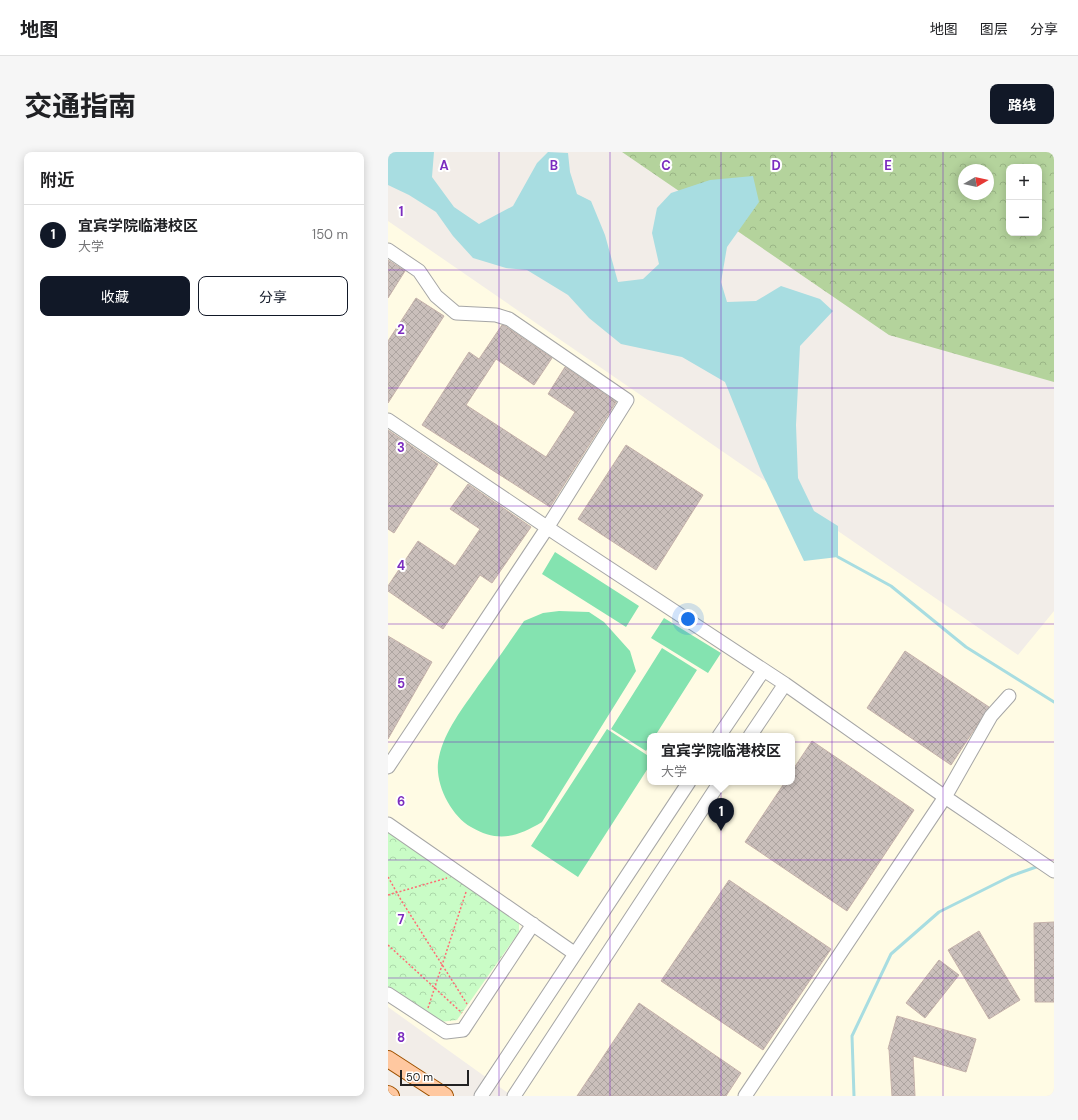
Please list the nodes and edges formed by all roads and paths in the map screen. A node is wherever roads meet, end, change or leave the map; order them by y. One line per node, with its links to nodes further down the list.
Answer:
1 (388, 250): 3 (street)
2 (388, 420): 3 (street)
3 (547, 528): 4 (street); 9 (street)
4 (763, 670): 5 (street); 7 (street)
5 (785, 684): 8 (street); 12 (street)
6 (1009, 696): 12 (street)
7 (721, 733)
8 (752, 733)
9 (388, 767)
10 (687, 785): 21 (street)
11 (718, 785): 32 (street)
12 (945, 797): 14 (street); 33 (street)
13 (388, 824): 16 (street)
14 (1052, 869)
15 (388, 877): 17 (path)
16 (465, 877): 17 (path); 19 (street); 22 (path)
17 (397, 893): 18 (path); 22 (path)
18 (388, 895)
19 (533, 924): 21 (street); 25 (street)
20 (388, 945): 23 (path)
21 (574, 953): 31 (street)
22 (442, 965): 23 (path); 25 (path)
23 (435, 988): 25 (path); 26 (path)
24 (388, 994): 26 (street)
25 (472, 1017): 26 (street)
26 (424, 1018)
27 (388, 1059): 30 (main road)
28 (388, 1094): 29 (main road)
29 (391, 1096)
30 (445, 1096)
31 (481, 1096)
32 (514, 1096)
33 (745, 1096)

